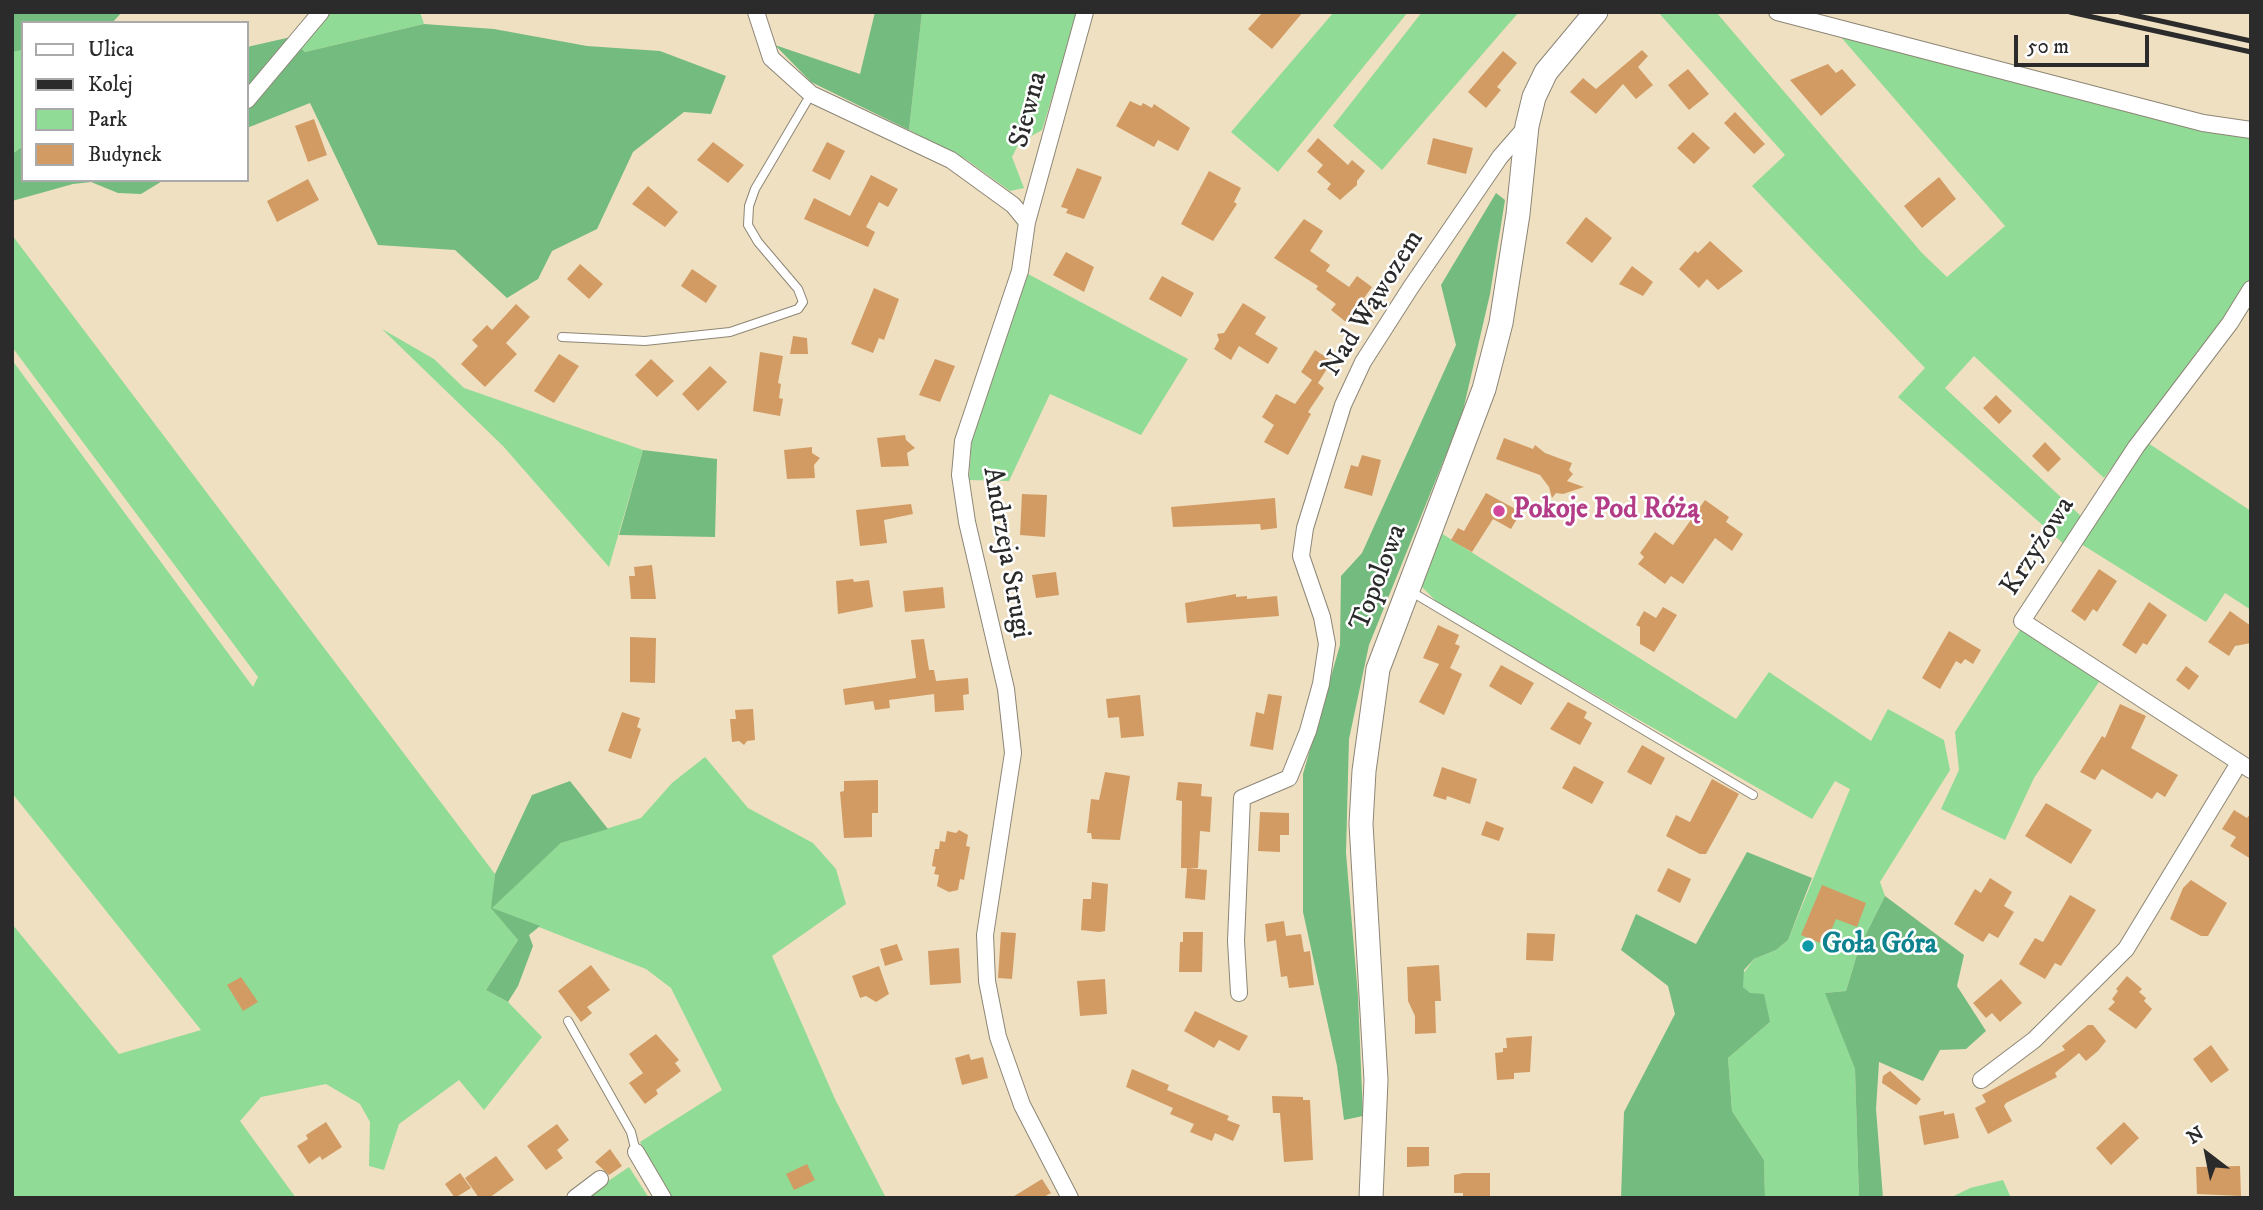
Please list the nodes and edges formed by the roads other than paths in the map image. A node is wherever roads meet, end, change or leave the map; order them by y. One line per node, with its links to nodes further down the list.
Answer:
1 (321, 12): 7 (street)
2 (755, 12): 6 (street)
3 (1085, 12): 10 (street, Siewna)
4 (1596, 12): 8 (street, Topolowa)
5 (1777, 12): 9 (street)
6 (811, 94): 10 (street); 12 (lane)
7 (248, 99)
8 (1527, 126): 13 (street, Topolowa); 16 (street, Nad Wąwozem)
9 (2251, 130)
10 (1027, 222): 23 (street, Andrzeja Strugi)
11 (2251, 289): 14 (street, Krzyżowa)
12 (562, 337)
13 (1406, 588): 15 (lane); 24 (street, Topolowa)
14 (2245, 767): 18 (street, Krzyżowa)
15 (1753, 795)
16 (1239, 993)
17 (568, 1021): 19 (lane)
18 (1981, 1080)
19 (636, 1152): 22 (street)
20 (600, 1178): 21 (street)
21 (575, 1198)
22 (663, 1198)
23 (1070, 1198)
24 (1371, 1198)

